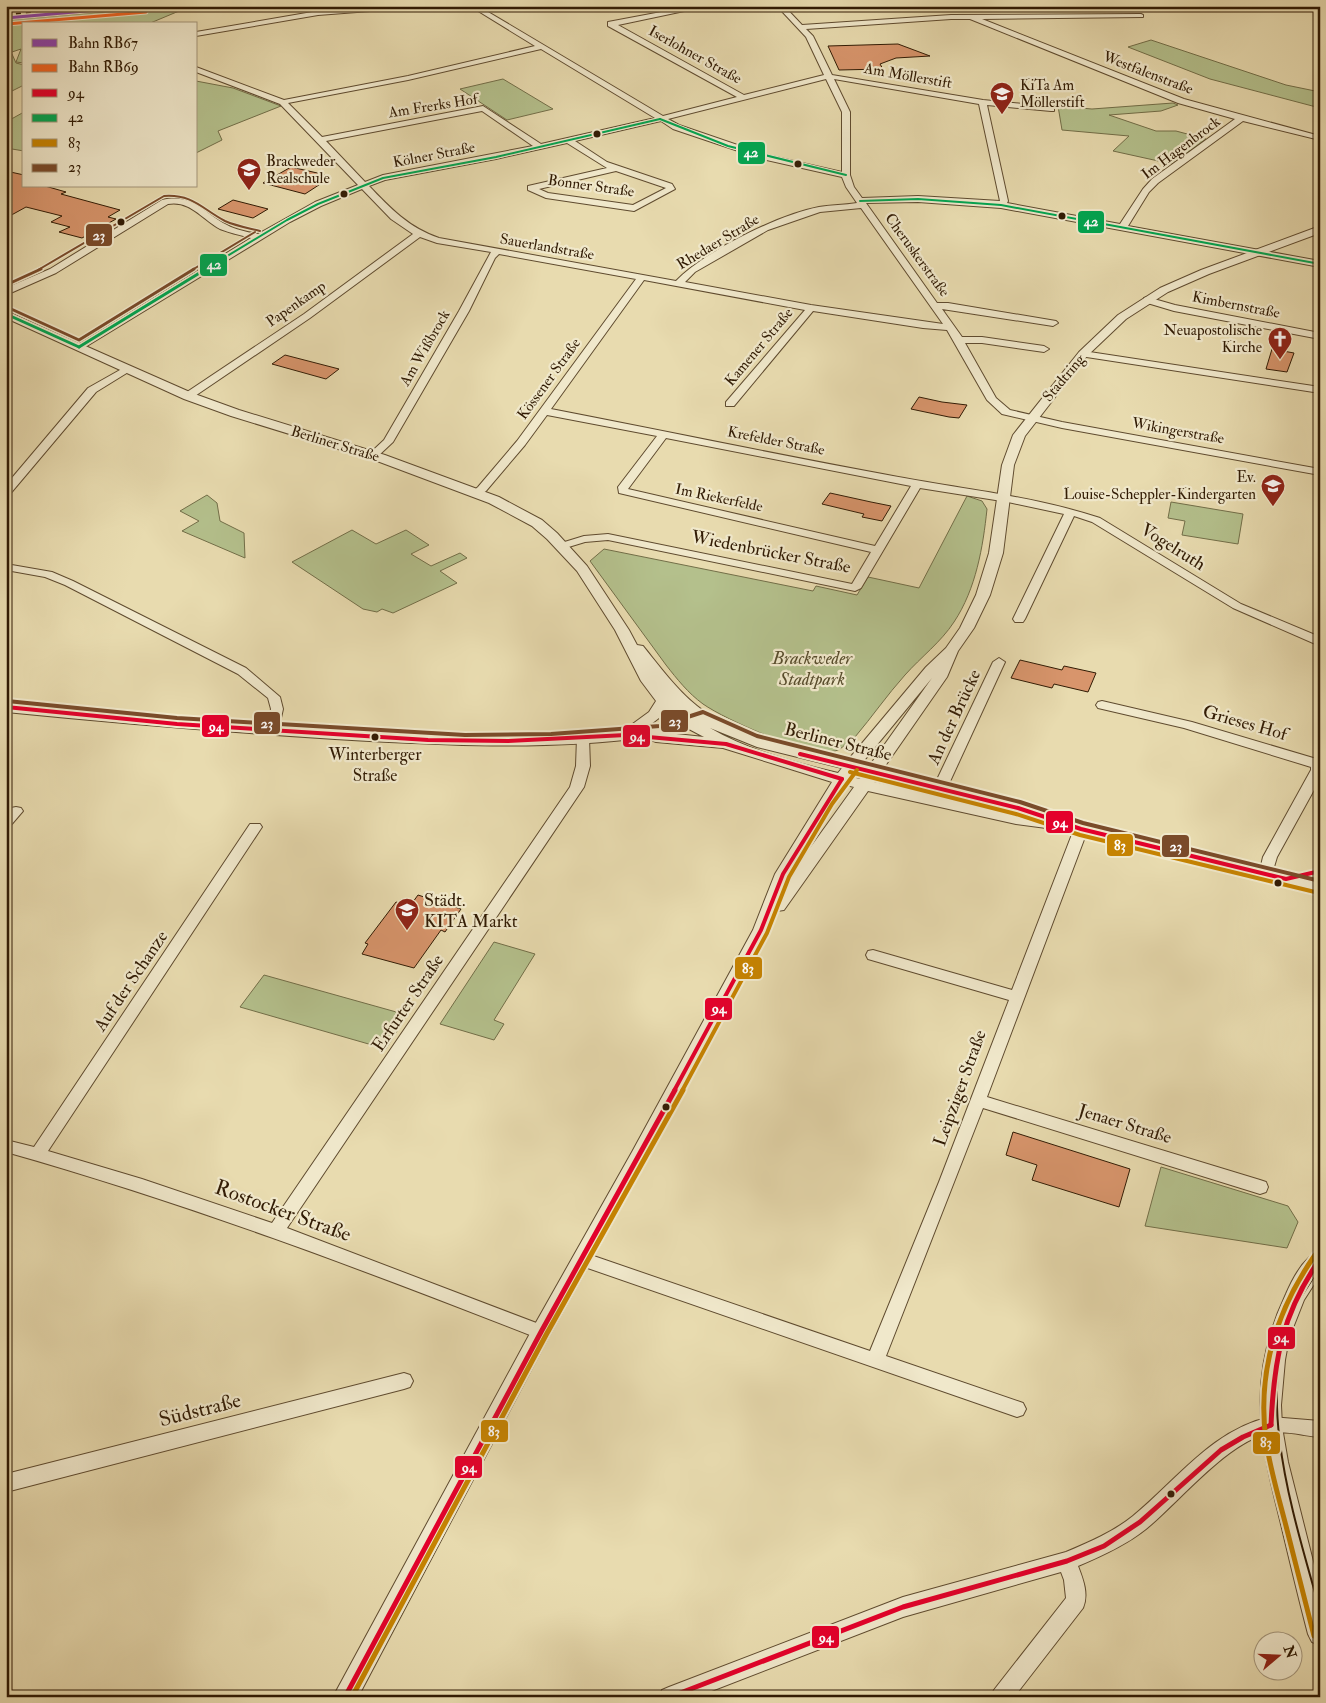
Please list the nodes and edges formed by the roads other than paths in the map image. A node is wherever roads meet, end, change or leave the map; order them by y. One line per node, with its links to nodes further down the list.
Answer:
1 (408, 6): 8 (street)
2 (474, 6): 9 (street)
3 (705, 6): 12 (street, Iserlohner Straße)
4 (780, 6): 7 (street, Cheruskerstraße)
5 (1141, 16): 6 (street)
6 (971, 17): 7 (street); 16 (street, Westfalenstraße)
7 (802, 27): 11 (street, Cheruskerstraße)
8 (198, 34)
9 (542, 47): 13 (street); 17 (street)
10 (198, 70): 13 (street, Sauerlandstraße)
11 (828, 76): 12 (street, Kölner Straße); 14 (street, Am Möllerstift); 23 (street, Cheruskerstraße)
12 (744, 98): 17 (street, Kölner Straße)
13 (284, 102): 19 (street, Sauerlandstraße)
14 (983, 102): 15 (street, Am Möllerstift); 26 (street)
15 (1051, 109)
16 (1242, 118): 18 (street, Westfalenstraße); 27 (street, Im Hagenbrock)
17 (660, 119): 20 (street, Kölner Straße); 23 (street)
18 (1320, 138)
19 (321, 140): 21 (street, Am Frerks Hof); 24 (street, Sauerlandstraße)
20 (568, 140): 21 (street, Kölner Straße); 22 (street, Bonner Straße)
21 (540, 147): 24 (street, Kölner Straße)
22 (617, 168): 22 (street, Bonner Straße)
23 (846, 175): 25 (street, Cheruskerstraße)
24 (364, 185): 29 (street, Sauerlandstraße); 30 (street, Kölner Straße)
25 (861, 203): 26 (street, Rhedaer Straße); 35 (street, Rhedaer Straße); 38 (street, Cheruskerstraße)
26 (1002, 205): 27 (street, Rhedaer Straße)
27 (1124, 227): 32 (street, Rhedaer Straße)
28 (1320, 229): 32 (street, Stadtring)
29 (419, 234): 31 (street, Sauerlandstraße); 50 (street, Papenkamp)
30 (258, 237): 36 (street); 45 (street, Kölner Straße)
31 (496, 252): 34 (street, Sauerlandstraße); 55 (street, Am Wißbrock)
32 (1258, 253): 33 (street, Rhedaer Straße); 37 (street, Stadtring)
33 (1320, 264)
34 (641, 278): 35 (street, Sauerlandstraße); 52 (street, Kössener Straße)
35 (676, 285): 39 (street, Sauerlandstraße)
36 (6, 292)
37 (1147, 300): 43 (street, Kimbernstraße); 47 (street, Stadtring)
38 (935, 306): 41 (street); 42 (street, Cheruskerstraße)
39 (810, 308): 42 (street, Sauerlandstraße); 51 (street, Kamener Straße)
40 (6, 314): 45 (street, Berliner Straße)
41 (1053, 323)
42 (950, 326): 44 (street, Cheruskerstraße)
43 (1320, 336)
44 (959, 340): 46 (street); 53 (street, Cheruskerstraße)
45 (79, 347): 48 (street, Berliner Straße)
46 (1044, 349)
47 (1083, 354): 49 (street); 53 (street, Stadtring)
48 (127, 369): 50 (street, Berliner Straße); 58 (street)
49 (1320, 390)
50 (188, 396): 55 (street, Berliner Straße)
51 (730, 404)
52 (544, 411): 54 (street, Krefelder Straße); 59 (street, Kössener Straße)
53 (1030, 418): 56 (street, Wikingerstraße); 60 (street, Stadtring)
54 (664, 434): 57 (street, Krefelder Straße); 63 (street, Im Riekerfelde)
55 (373, 455): 59 (street, Berliner Straße)
56 (1320, 472)
57 (917, 484): 60 (street, Krefelder Straße); 63 (street, Wiedenbrücker Straße)
58 (9, 486)
59 (476, 493): 62 (street, Berliner Straße)
60 (1004, 497): 61 (street, Vogelruth); 68 (street, Stadtring)
61 (1072, 511): 65 (street); 67 (street, Vogelruth)
62 (562, 546): 63 (street, Wiedenbrücker Straße); 66 (street, Berliner Straße)
63 (878, 550)
64 (6, 567): 74 (street)
65 (1019, 619)
66 (622, 630): 70 (street, Berliner Straße); 73 (street, Berliner Straße)
67 (1320, 642)
68 (951, 651): 78 (street, Stadtring); 79 (street, Stadtring)
69 (999, 662): 82 (street, An der Brücke)
70 (664, 701): 73 (street, Berliner Straße); 75 (street)
71 (1102, 705): 87 (street, Grieses Hof)
72 (6, 707): 74 (street)
73 (696, 720): 75 (street); 77 (street, Berliner Straße); 78 (street, Berliner Straße)
74 (272, 731): 76 (street)
75 (626, 734): 76 (street); 77 (street)
76 (583, 738): 96 (street, Erfurter Straße)
77 (726, 744): 80 (street, Berliner Straße)
78 (852, 766): 79 (street, Berliner Straße); 80 (street, Stadtring)
79 (875, 771): 81 (street, Stadtring); 82 (street, Berliner Straße)
80 (842, 780): 81 (street, Berliner Straße); 89 (street, Stadtring)
81 (864, 785): 86 (street, Berliner Straße); 89 (street, Stadtring)
82 (940, 788): 86 (street, Berliner Straße)
83 (16, 811): 84 (street)
84 (6, 822)
85 (255, 827): 94 (street, Auf der Schanze)
86 (1082, 829): 87 (street, Berliner Straße); 91 (street, Leipziger Straße)
87 (1266, 874): 88 (street, Berliner Straße)
88 (1320, 887)
89 (761, 930): 97 (street, Stadtring)
90 (873, 955): 91 (street)
91 (1016, 997): 92 (street, Leipziger Straße)
92 (978, 1100): 95 (street, Jenaer Straße); 100 (street, Leipziger Straße)
93 (6, 1146): 94 (street, Rostocker Straße)
94 (38, 1154): 96 (street, Rostocker Straße)
95 (1260, 1187)
96 (276, 1231): 99 (street, Rostocker Straße)
97 (582, 1259): 99 (street, Stadtring); 100 (street)
98 (1320, 1260): 103 (street)
99 (541, 1332): 108 (street, Stadtring)
100 (875, 1361): 102 (street)
101 (404, 1381): 105 (street, Südstraße)
102 (1017, 1409)
103 (1271, 1425): 104 (street); 106 (street); 107 (street)
104 (1320, 1429)
105 (6, 1484)
106 (1067, 1561): 109 (street); 110 (street)
107 (1320, 1634)
108 (345, 1697)
109 (669, 1697)
110 (1001, 1697)

